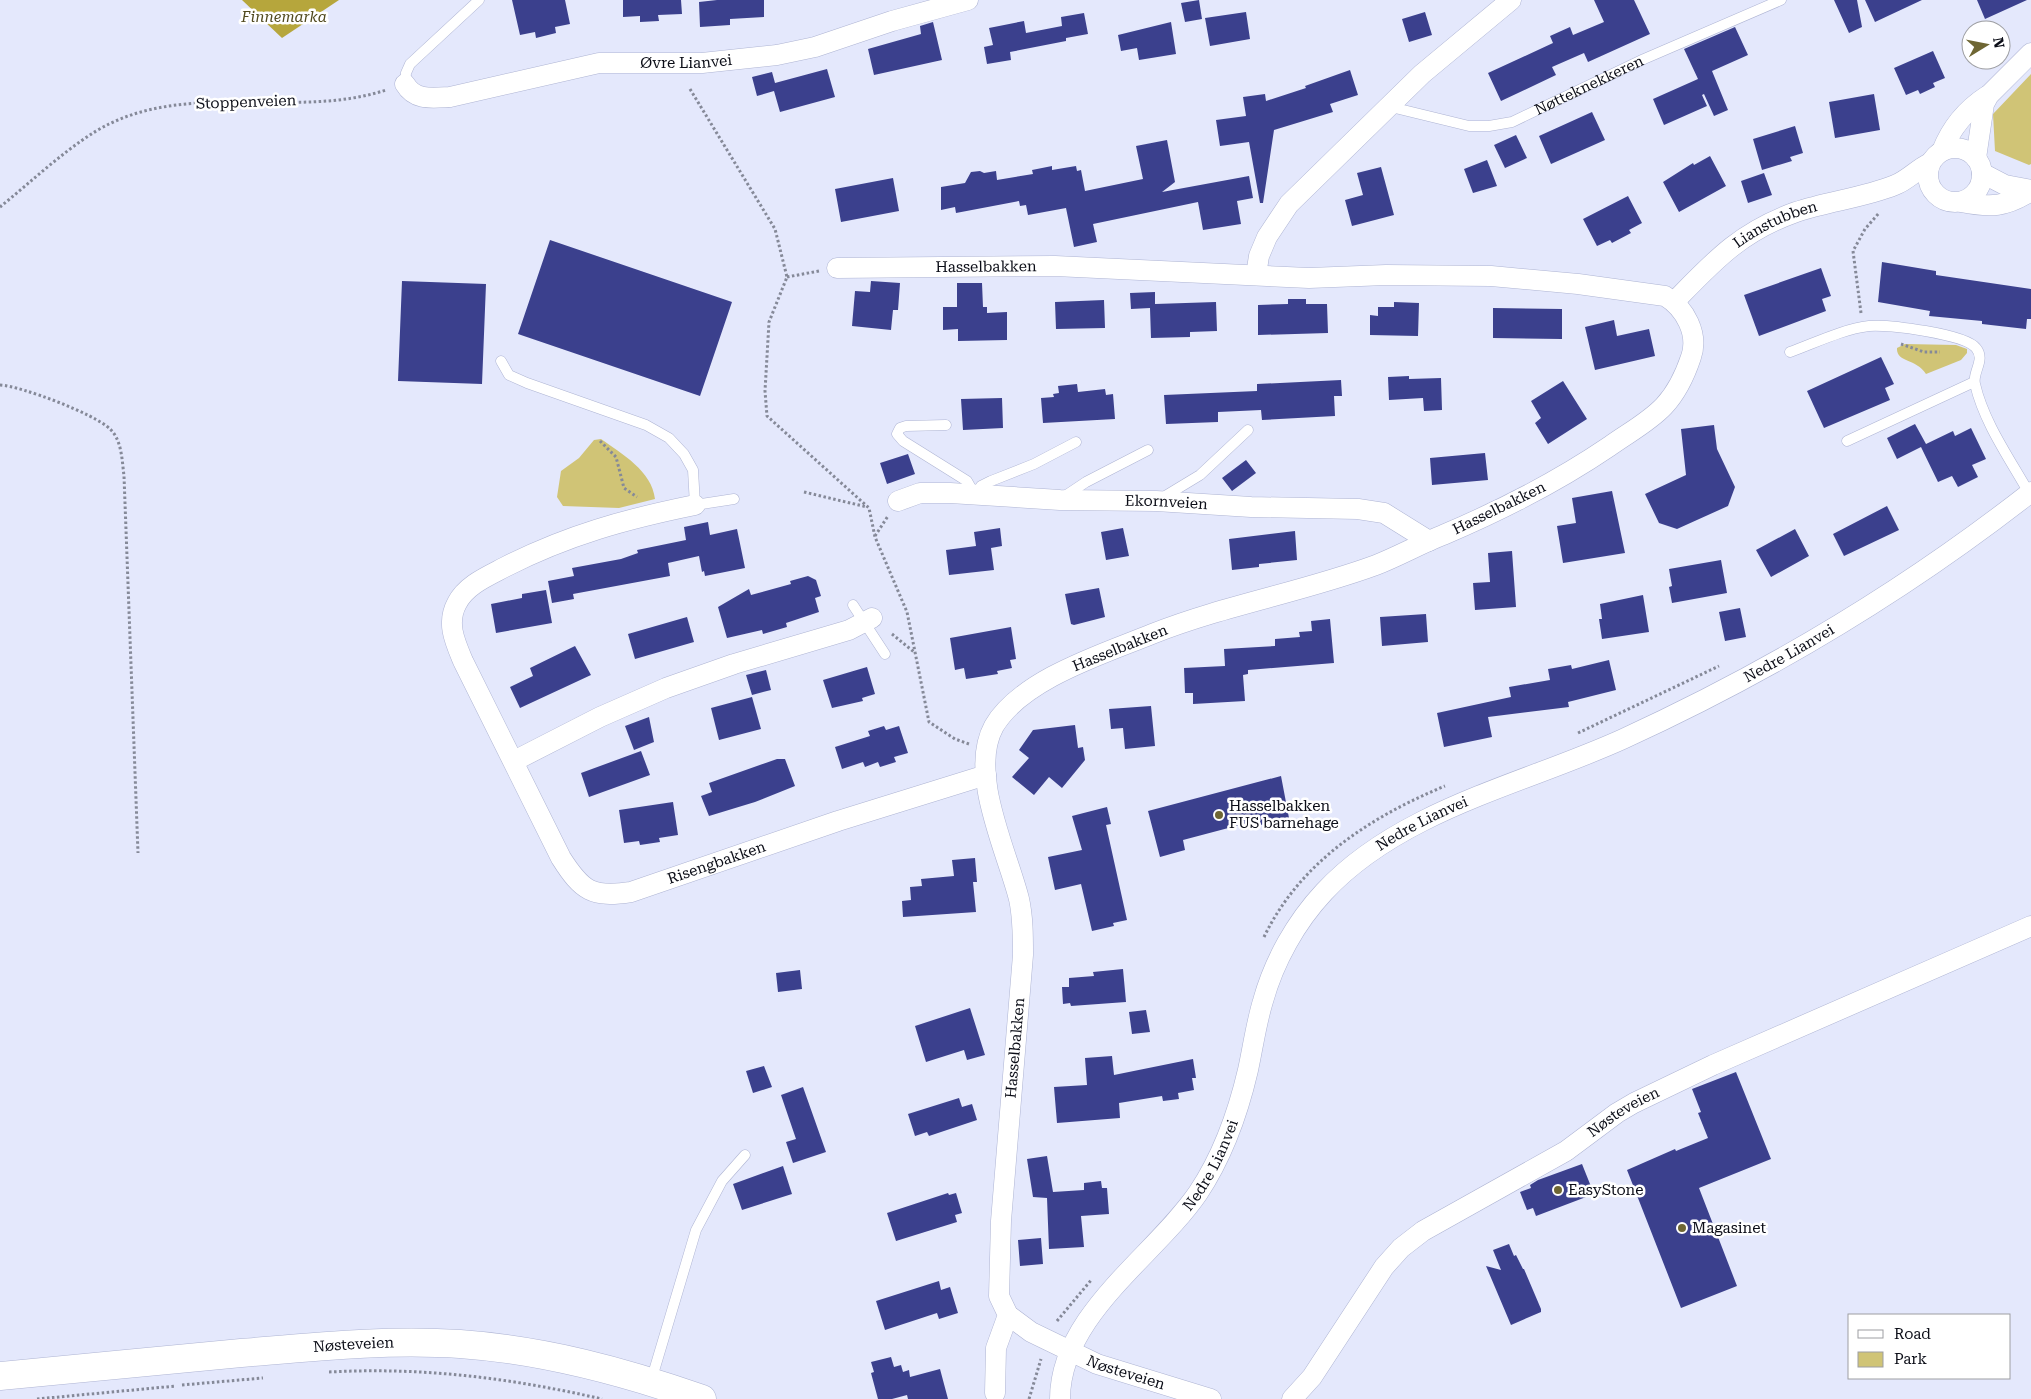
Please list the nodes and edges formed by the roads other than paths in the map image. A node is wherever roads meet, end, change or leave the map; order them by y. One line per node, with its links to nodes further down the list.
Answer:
1 (479, 0): 6 (lane)
2 (968, 0): 6 (street, Øvre Lianvei)
3 (1511, 0): 8 (street)
4 (1781, 0): 8 (lane, Nøtteknekkeren)
5 (2031, 53): 7 (street)
6 (405, 84)
7 (1989, 95): 9 (street); 10 (street)
8 (1391, 107): 16 (street)
9 (1936, 157): 10 (street); 11 (street, Lianstubben); 13 (street)
10 (1979, 166): 12 (street); 14 (street)
11 (1897, 185): 13 (street); 17 (street, Lianstubben)
12 (2031, 190): 14 (street)
13 (1937, 197): 14 (street)
14 (1961, 202)
15 (837, 268): 16 (street, Hasselbakken)
16 (1256, 275): 17 (street, Hasselbakken)
17 (1675, 301): 33 (street, Hasselbakken)
18 (1790, 352): 20 (lane)
19 (501, 361): 32 (lane)
20 (1974, 382): 23 (lane); 26 (lane, Nedre Lianvei)
21 (946, 425): 27 (lane)
22 (1248, 430): 31 (lane)
23 (1847, 440)
24 (1076, 442): 27 (lane)
25 (1148, 450): 29 (lane)
26 (2030, 493): 42 (street, Nedre Lianvei)
27 (975, 495): 29 (street, Ekornveien); 30 (street, Ekornveien)
28 (734, 499): 32 (lane, Risengbakken)
29 (1060, 500): 31 (street, Ekornveien)
30 (898, 501)
31 (1156, 501): 33 (street, Ekornveien)
32 (696, 505): 37 (street, Risengbakken)
33 (1429, 541): 38 (street, Hasselbakken)
34 (853, 605): 35 (lane)
35 (868, 620): 36 (lane); 37 (street)
36 (885, 654)
37 (514, 761): 38 (street, Risengbakken)
38 (986, 775): 41 (street, Hasselbakken)
39 (2031, 926): 49 (street, Nøsteveien)
40 (745, 1155): 44 (lane)
41 (1008, 1315): 42 (street); 45 (street)
42 (1071, 1351): 46 (street, Nedre Lianvei); 48 (street, Nøsteveien)
43 (0, 1376): 44 (main road, Nøsteveien)
44 (651, 1381): 47 (main road, Nøsteveien)
45 (995, 1393)
46 (1057, 1396)
47 (702, 1399)
48 (1211, 1399)
49 (1292, 1399)

